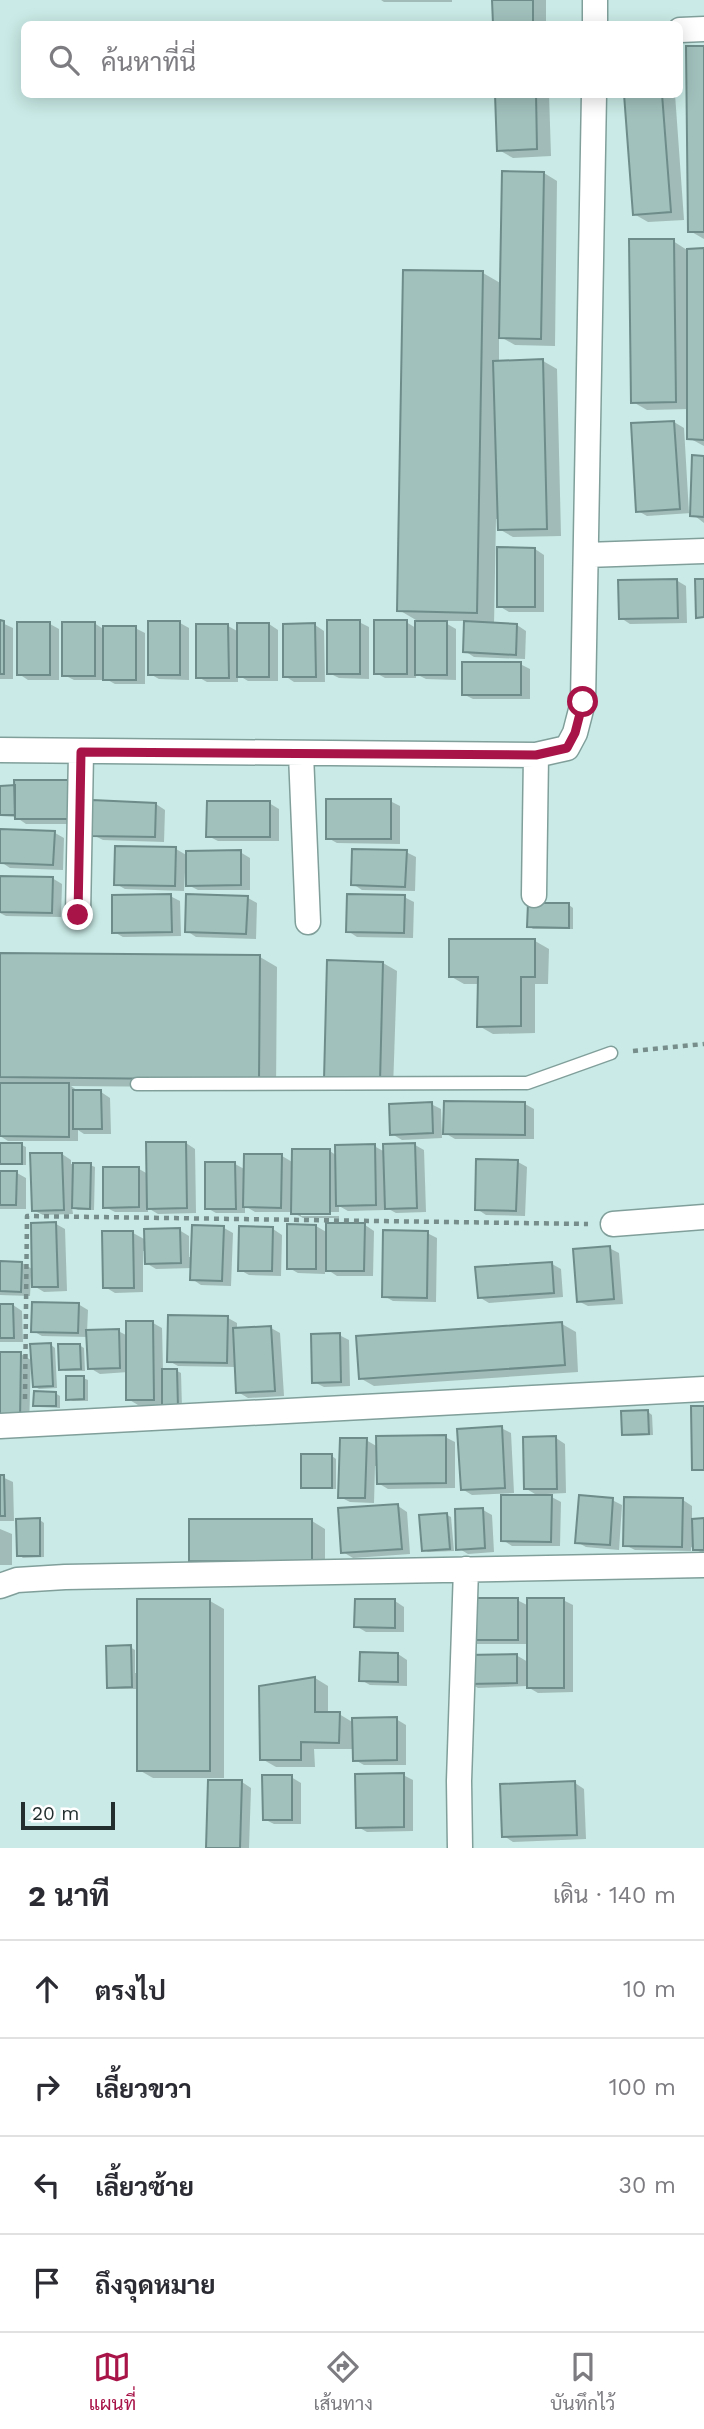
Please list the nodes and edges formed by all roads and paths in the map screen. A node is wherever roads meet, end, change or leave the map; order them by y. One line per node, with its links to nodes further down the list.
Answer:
1 (595, 0): 2 (street)
2 (595, 21)
3 (704, 29): 4 (street)
4 (683, 30)
5 (594, 98): 7 (street)
6 (704, 551): 7 (street)
7 (586, 555): 11 (street)
8 (0, 750): 9 (street)
9 (81, 752): 10 (street); 13 (street)
10 (301, 754): 11 (street); 14 (street)
11 (536, 755): 12 (street)
12 (534, 895)
13 (78, 915)
14 (308, 922)
15 (704, 1044): 16 (path)
16 (611, 1053): 17 (lane)
17 (137, 1084)
18 (704, 1217): 19 (street)
19 (613, 1224): 21 (path)
20 (704, 1389): 21 (street)
21 (25, 1425): 22 (street)
22 (0, 1426)
23 (704, 1565): 24 (street)
24 (466, 1569): 25 (street); 26 (street)
25 (0, 1586)
26 (460, 1848)

